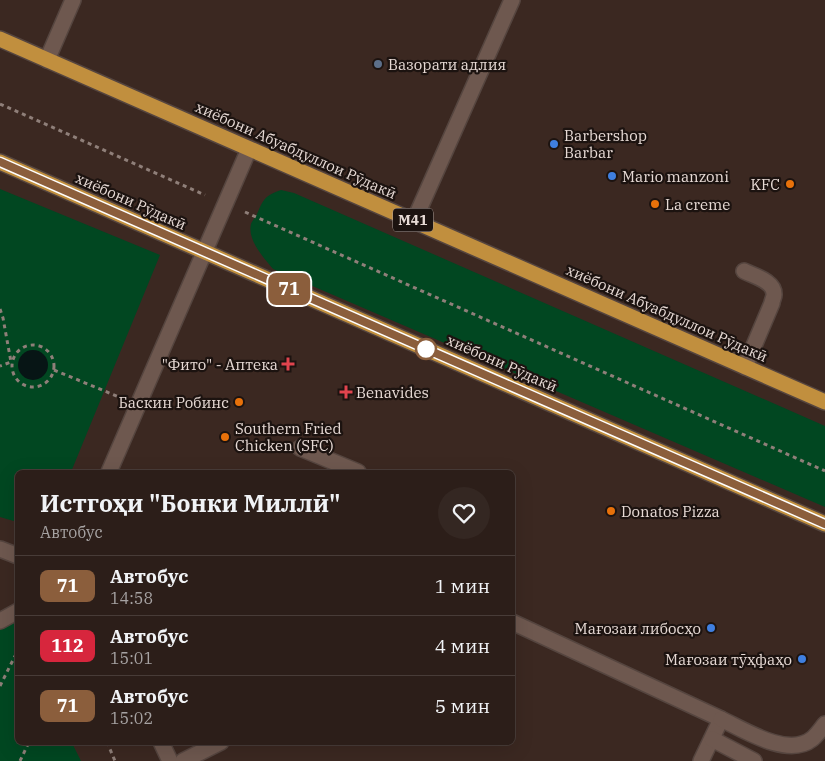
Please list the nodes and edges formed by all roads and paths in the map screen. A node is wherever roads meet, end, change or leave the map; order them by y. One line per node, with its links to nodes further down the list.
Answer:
1 (73, 0): 4 (street)
2 (512, 0): 9 (street)
3 (0, 39): 4 (highway, хиёбони Абуабдуллои Рӯдакӣ / M41)
4 (47, 60): 6 (highway, хиёбони Абуабдуллои Рӯдакӣ / M41)
5 (0, 104): 8 (path)
6 (249, 149): 8 (street); 9 (highway, хиёбони Абуабдуллои Рӯдакӣ / M41)
7 (0, 162): 10 (highway, хиёбони Рӯдакӣ)
8 (226, 203): 10 (street); 22 (path)
9 (414, 221): 15 (highway, хиёбони Абуабдуллои Рӯдакӣ / M41)
10 (204, 252): 18 (street); 23 (highway, хиёбони Рӯдакӣ)
11 (744, 271): 15 (street)
12 (0, 308): 13 (path)
13 (11, 362): 14 (path); 16 (path); 16 (path)
14 (0, 366)
15 (745, 367): 17 (highway, хиёбони Абуабдуллои Рӯдакӣ / M41)
16 (54, 370): 18 (path)
17 (825, 402)
18 (138, 405): 20 (street)
19 (300, 448): 21 (street)
20 (110, 470)
21 (353, 470)
22 (825, 471)
23 (825, 524)
24 (0, 549): 25 (street)
25 (15, 555)
26 (15, 613): 27 (street)
27 (0, 621)
28 (515, 623): 31 (street)
29 (15, 656): 30 (path)
30 (0, 686)
31 (721, 719): 32 (street); 33 (street)
32 (825, 724)
33 (712, 738): 42 (street); 43 (street)
34 (28, 745): 38 (path)
35 (107, 745): 39 (path)
36 (162, 745): 40 (street)
37 (215, 745): 41 (street)
38 (20, 761)
39 (115, 761)
40 (170, 761)
41 (183, 761)
42 (701, 761)
43 (754, 761)

